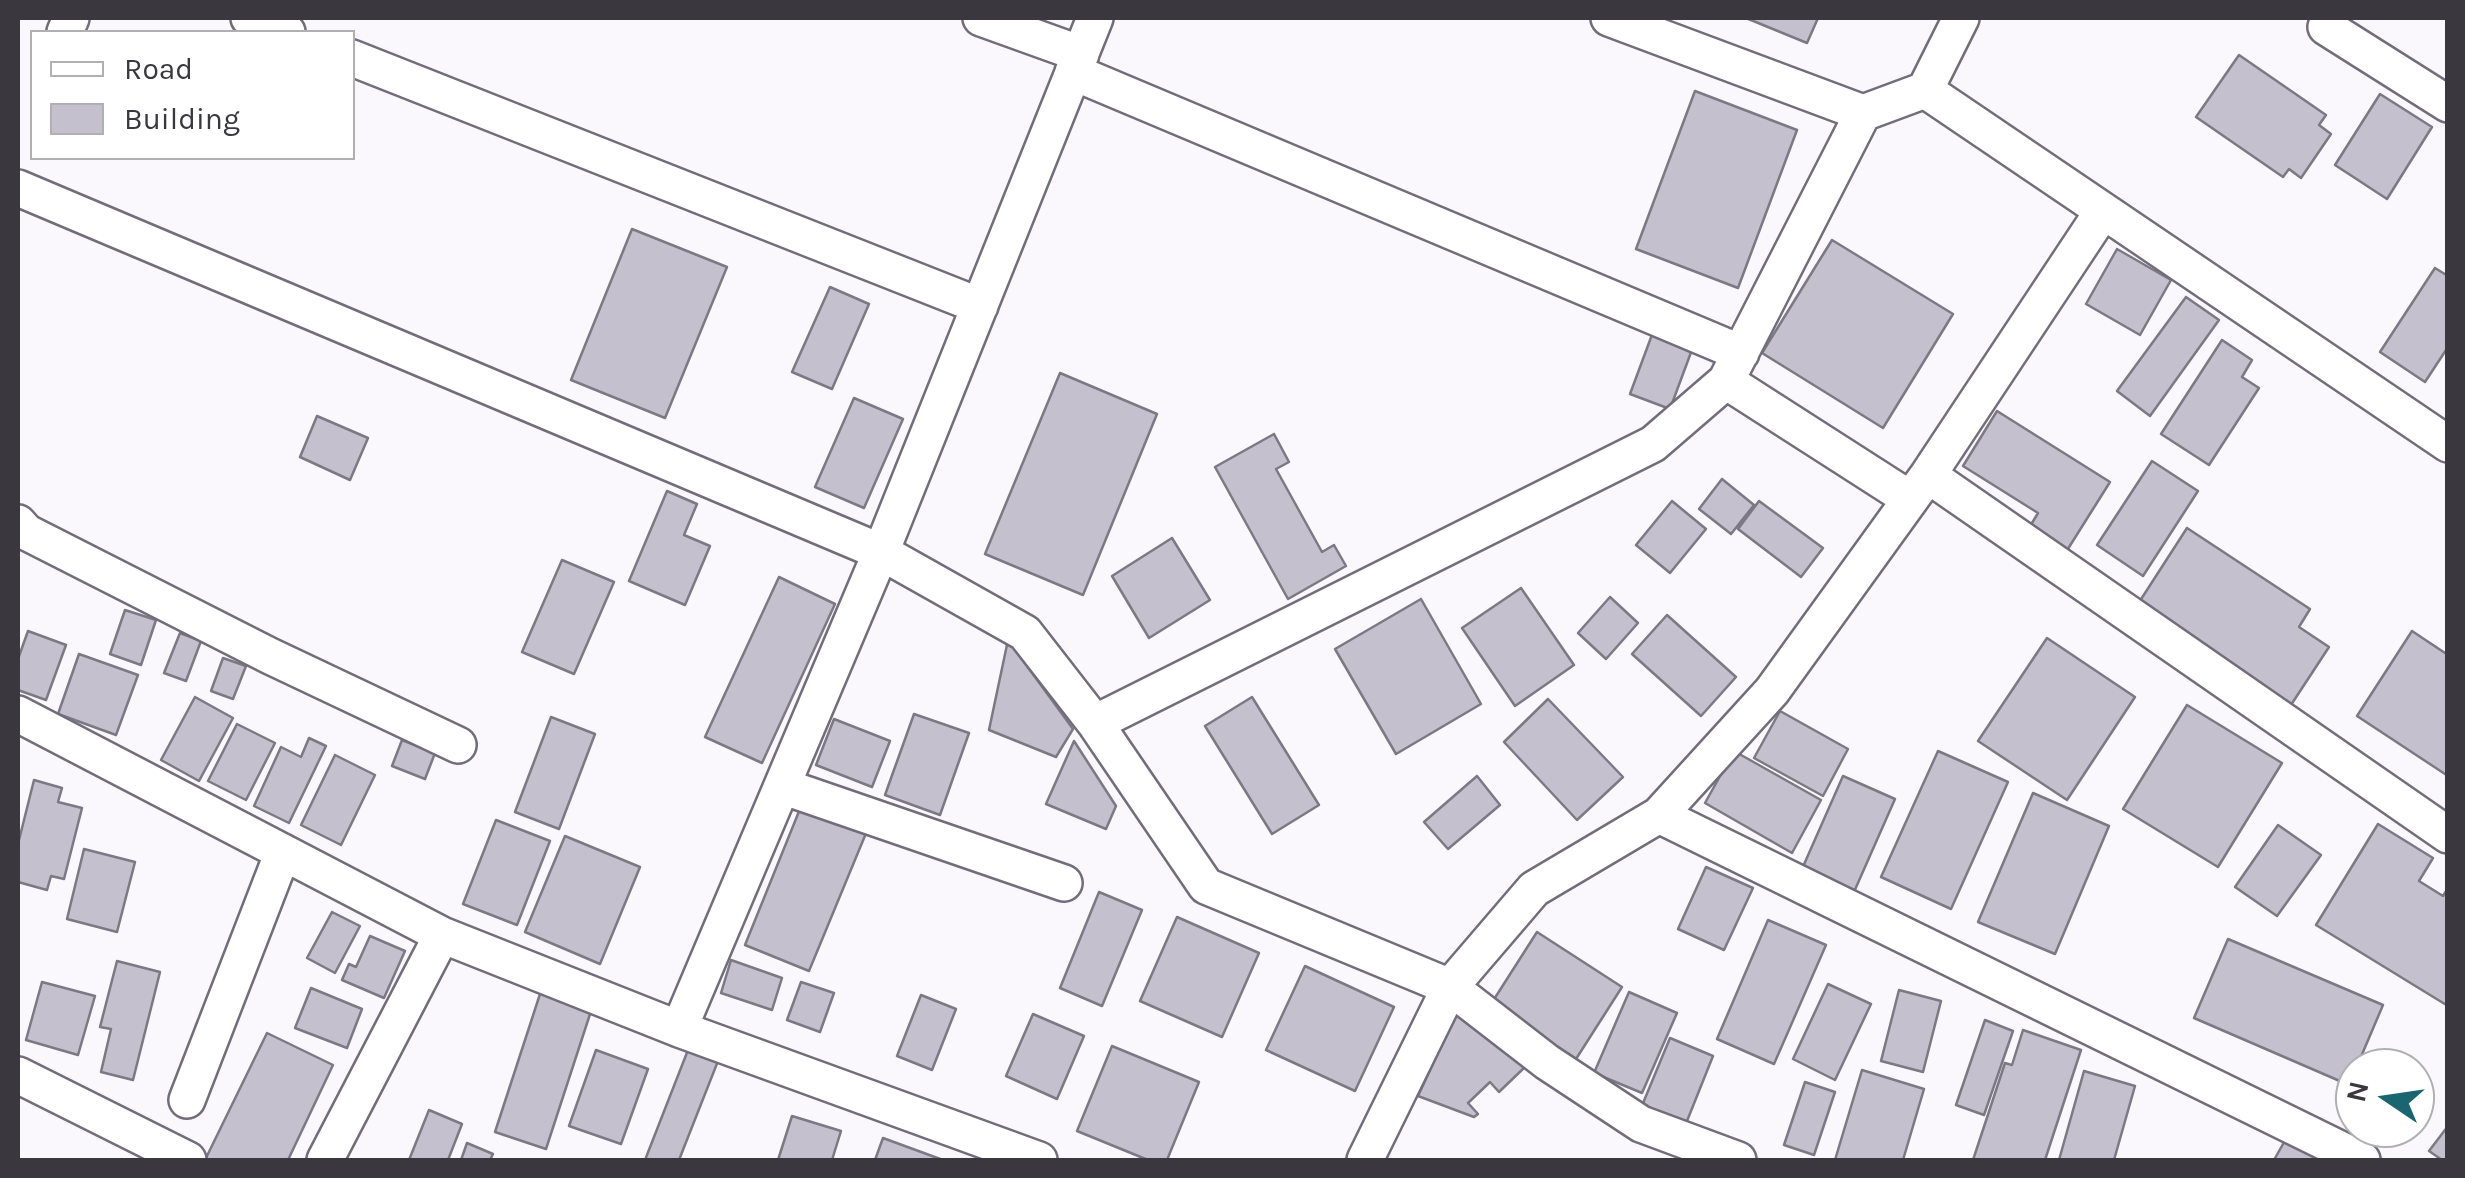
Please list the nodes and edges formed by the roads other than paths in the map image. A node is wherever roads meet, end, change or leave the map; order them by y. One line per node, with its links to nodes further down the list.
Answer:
1 (249, 18): 7 (street)
2 (981, 18): 9 (street)
3 (1095, 18): 9 (street)
4 (1608, 18): 12 (street)
5 (1961, 18): 10 (street)
6 (2326, 26): 11 (street)
7 (282, 30)
8 (355, 59): 15 (street)
9 (1077, 63): 15 (street); 16 (street)
10 (1924, 90): 12 (street); 14 (street)
11 (2448, 104)
12 (1863, 114): 16 (street)
13 (18, 188): 20 (street)
14 (2103, 211): 17 (street); 18 (street)
15 (980, 306): 20 (street)
16 (1733, 367): 18 (street); 22 (street)
17 (2448, 444)
18 (1919, 487): 25 (street); 26 (street)
19 (18, 523): 23 (street)
20 (882, 552): 22 (street); 24 (street)
21 (18, 714): 27 (street)
22 (1096, 723): 30 (street)
23 (458, 746)
24 (782, 786): 28 (street); 31 (street)
25 (1660, 816): 30 (street); 39 (street)
26 (2448, 835)
27 (283, 852): 29 (street); 33 (street)
28 (1064, 883)
29 (442, 935): 31 (street); 35 (street)
30 (1450, 987): 37 (street); 38 (street)
31 (680, 1029): 36 (street)
32 (18, 1075): 34 (street)
33 (186, 1100)
34 (188, 1160)
35 (324, 1160)
36 (1038, 1160)
37 (1365, 1160)
38 (1738, 1160)
39 (2362, 1160)

